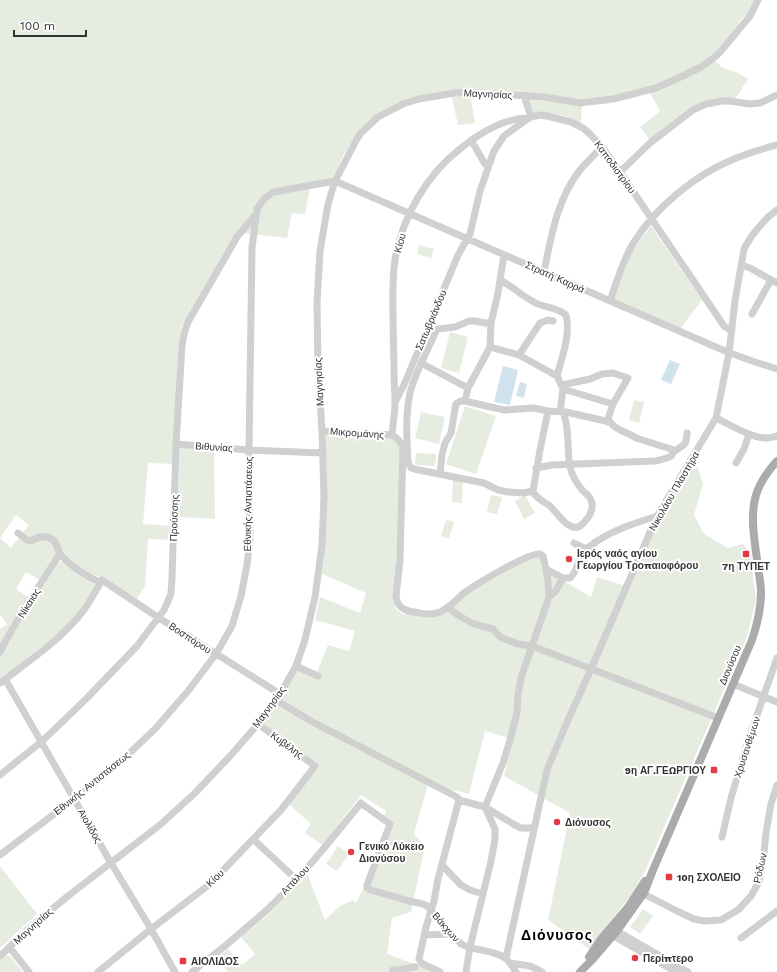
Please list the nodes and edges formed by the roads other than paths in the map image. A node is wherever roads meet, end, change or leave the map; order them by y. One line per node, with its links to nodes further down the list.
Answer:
1 (758, 0): 3 (street, Μαγνησίας)
2 (777, 95): 9 (street)
3 (524, 96): 4 (street); 10 (street, Μαγνησίας)
4 (531, 117): 5 (street, Κίου); 7 (street, Καποδιστρίου); 8 (street)
5 (471, 140): 8 (street); 13 (street, Κίου)
6 (777, 145): 14 (street)
7 (602, 147): 9 (street, Καποδιστρίου); 18 (street)
8 (488, 166): 15 (street)
9 (620, 172): 14 (street, Καποδιστρίου)
10 (335, 181): 12 (street, Εθνικής Αντιστάσεως); 13 (street, Στρατή Καρρά); 41 (street, Μαγνησίας)
11 (777, 210): 17 (street, Νικολάου Πλαστήρα)
12 (257, 212): 46 (street, Προύσσης); 47 (street, Εθνικής Αντιστάσεως)
13 (410, 214): 15 (street, Στρατή Καρρά); 35 (street, Κίου)
14 (652, 219): 21 (street); 25 (street, Καποδιστρίου)
15 (467, 239): 16 (street, Στρατή Καρρά); 35 (street, Σατωβριάνδου)
16 (504, 255): 18 (street, Στρατή Καρρά); 19 (street)
17 (742, 265): 20 (street); 25 (street, Νικολάου Πλαστήρα)
18 (544, 272): 21 (street, Στρατή Καρρά)
19 (500, 280): 24 (street); 31 (street)
20 (774, 282): 22 (street)
21 (610, 301): 27 (street, Στρατή Καρρά)
22 (752, 314)
23 (553, 321): 28 (street)
24 (491, 323): 26 (street); 29 (street)
25 (732, 329): 27 (street, Νικολάου Πλαστήρα)
26 (490, 347): 28 (street); 33 (street)
27 (729, 353): 30 (street, Στρατή Καρρά); 39 (street, Νικολάου Πλαστήρα)
28 (519, 355): 31 (street)
29 (422, 363): 33 (street); 54 (street)
30 (777, 369)
31 (557, 376): 32 (street)
32 (562, 387): 36 (street); 36 (street); 38 (street)
33 (468, 388): 34 (street)
34 (465, 401): 37 (street); 54 (street)
35 (395, 402): 44 (street, Κίου)
36 (613, 404): 40 (street)
37 (548, 411): 38 (street); 53 (street)
38 (561, 412): 40 (street); 52 (street)
39 (716, 418): 43 (street); 56 (street, Νικολάου Πλαστήρα)
40 (607, 422): 48 (street)
41 (322, 431): 44 (street, Μικρομάνης); 49 (street, Μαγνησίας)
42 (687, 433): 48 (street)
43 (749, 434): 45 (street); 51 (street)
44 (392, 435): 65 (street)
45 (777, 436)
46 (176, 444): 47 (street, Βιθυνίας); 66 (street, Προύσσης)
47 (249, 450): 49 (street, Βιθυνίας); 69 (street, Εθνικής Αντιστάσεως)
48 (674, 451): 52 (street)
49 (323, 453): 71 (street, Μαγνησίας)
50 (777, 461): 75 (main road, Διονύσου)
51 (736, 463)
52 (570, 465): 53 (street); 55 (street)
53 (536, 468): 55 (street)
54 (440, 474): 55 (street)
55 (533, 491)
56 (657, 516): 59 (street); 72 (street, Νικολάου Πλαστήρα)
57 (18, 533): 60 (street, Βοσπόρου)
58 (574, 543): 59 (street)
59 (586, 549): 62 (street)
60 (60, 555): 63 (street, Βοσπόρου); 68 (street, Νίκαιας)
61 (546, 569): 62 (street); 64 (street); 65 (street)
62 (564, 578): 64 (street)
63 (101, 581): 66 (street, Βοσπόρου); 74 (street)
64 (549, 598): 67 (street)
65 (448, 608): 67 (street)
66 (159, 618): 69 (street, Βοσπόρου); 81 (street, Προύσσης)
67 (532, 646): 72 (street); 87 (street)
68 (0, 652)
69 (216, 654): 77 (street, Βοσπόρου); 85 (street, Εθνικής Αντιστάσεως)
70 (777, 658): 76 (street, Χρυσανθέμων)
71 (296, 666): 73 (street); 77 (street, Μαγνησίας)
72 (591, 669): 79 (street); 89 (street, Νικολάου Πλαστήρα)
73 (318, 676)
74 (3, 681): 81 (street, Αιολίδος)
75 (733, 684): 76 (street); 79 (main road, Διονύσου)
76 (764, 696): 78 (street); 90 (street, Χρυσανθέμων)
77 (278, 697): 80 (street, Μαγνησίας); 86 (street, Βοσπόρου)
78 (777, 702)
79 (718, 718): 96 (main road, Διονύσου)
80 (258, 724): 82 (street, Κυβέλης); 93 (street, Μαγνησίας)
81 (41, 742): 83 (street, Προύσσης); 85 (street, Αιολίδος)
82 (315, 766): 91 (street, Κίου)
83 (0, 775)
84 (777, 785): 96 (street, Ρόδων)
85 (74, 799): 92 (street, Εθνικής Αντιστάσεως); 93 (street, Αιολίδος)
86 (459, 800): 87 (street, Βοσπόρου); 94 (street)
87 (485, 807): 89 (street, Βοσπόρου); 97 (street)
88 (390, 826): 95 (street, Αττάλου); 98 (street, Βάκχων)
89 (534, 828): 108 (street, Νικολάου Πλαστήρα)
90 (722, 837)
91 (253, 839): 95 (street); 100 (street, Κίου)
92 (0, 855)
93 (111, 863): 100 (street, Αιολίδος); 106 (street, Μαγνησίας)
94 (442, 865): 97 (street); 98 (street)
95 (297, 880): 117 (street, Αττάλου)
96 (642, 892): 101 (main road, Διονύσου)
97 (483, 894): 105 (street)
98 (431, 910): 102 (street, Βάκχων); 103 (street)
99 (777, 911): 104 (street)
100 (151, 929): 115 (street, Κίου); 116 (street, Αιολίδος)
101 (612, 931): 113 (main road, Διονύσου); 121 (street); 122 (street)
102 (451, 934): 103 (street); 105 (street, Βάκχων)
103 (424, 935): 109 (street)
104 (741, 938)
105 (470, 947): 108 (street, Βάκχων); 110 (street)
106 (10, 948): 107 (street, Μαγνησίας); 114 (street)
107 (0, 956)
108 (508, 961): 112 (street, Βάκχων); 120 (street)
109 (415, 967): 111 (street); 118 (street)
110 (466, 969): 119 (street)
111 (393, 970)
112 (539, 970)
113 (581, 971)
114 (29, 972)
115 (98, 972)
116 (175, 972)
117 (192, 972)
118 (440, 972)
119 (460, 972)
120 (516, 972)
121 (676, 972)
122 (688, 972)

